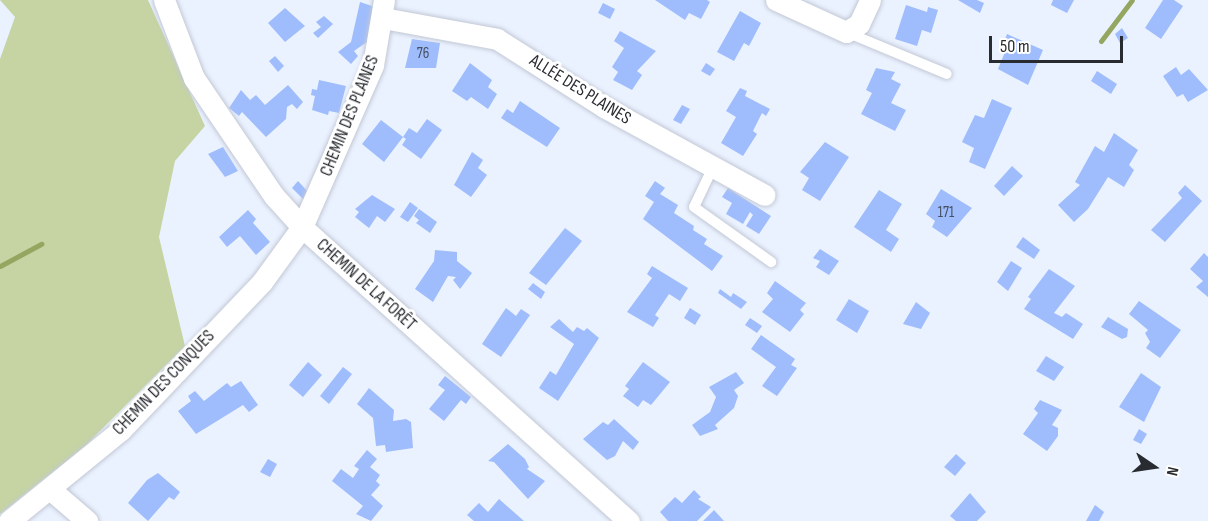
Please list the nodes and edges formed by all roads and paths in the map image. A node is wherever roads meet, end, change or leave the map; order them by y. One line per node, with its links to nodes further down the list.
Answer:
1 (164, 0): 9 (street, CHEMIN DE LA FORÊT)
2 (776, 0): 5 (street)
3 (870, 0): 5 (street)
4 (384, 9): 7 (street, ALLÉE DES PLAINES); 9 (street, CHEMIN DES PLAINES)
5 (846, 32): 6 (lane)
6 (946, 74)
7 (713, 167): 8 (street, ALLÉE DES PLAINES); 10 (lane)
8 (765, 195)
9 (302, 228): 11 (street, CHEMIN DES CONQUES); 14 (street, CHEMIN DE LA FORÊT)
10 (771, 261)
11 (51, 490): 12 (street, CHEMIN DES CONQUES); 13 (street)
12 (9, 521)
13 (87, 521)
14 (629, 521)

